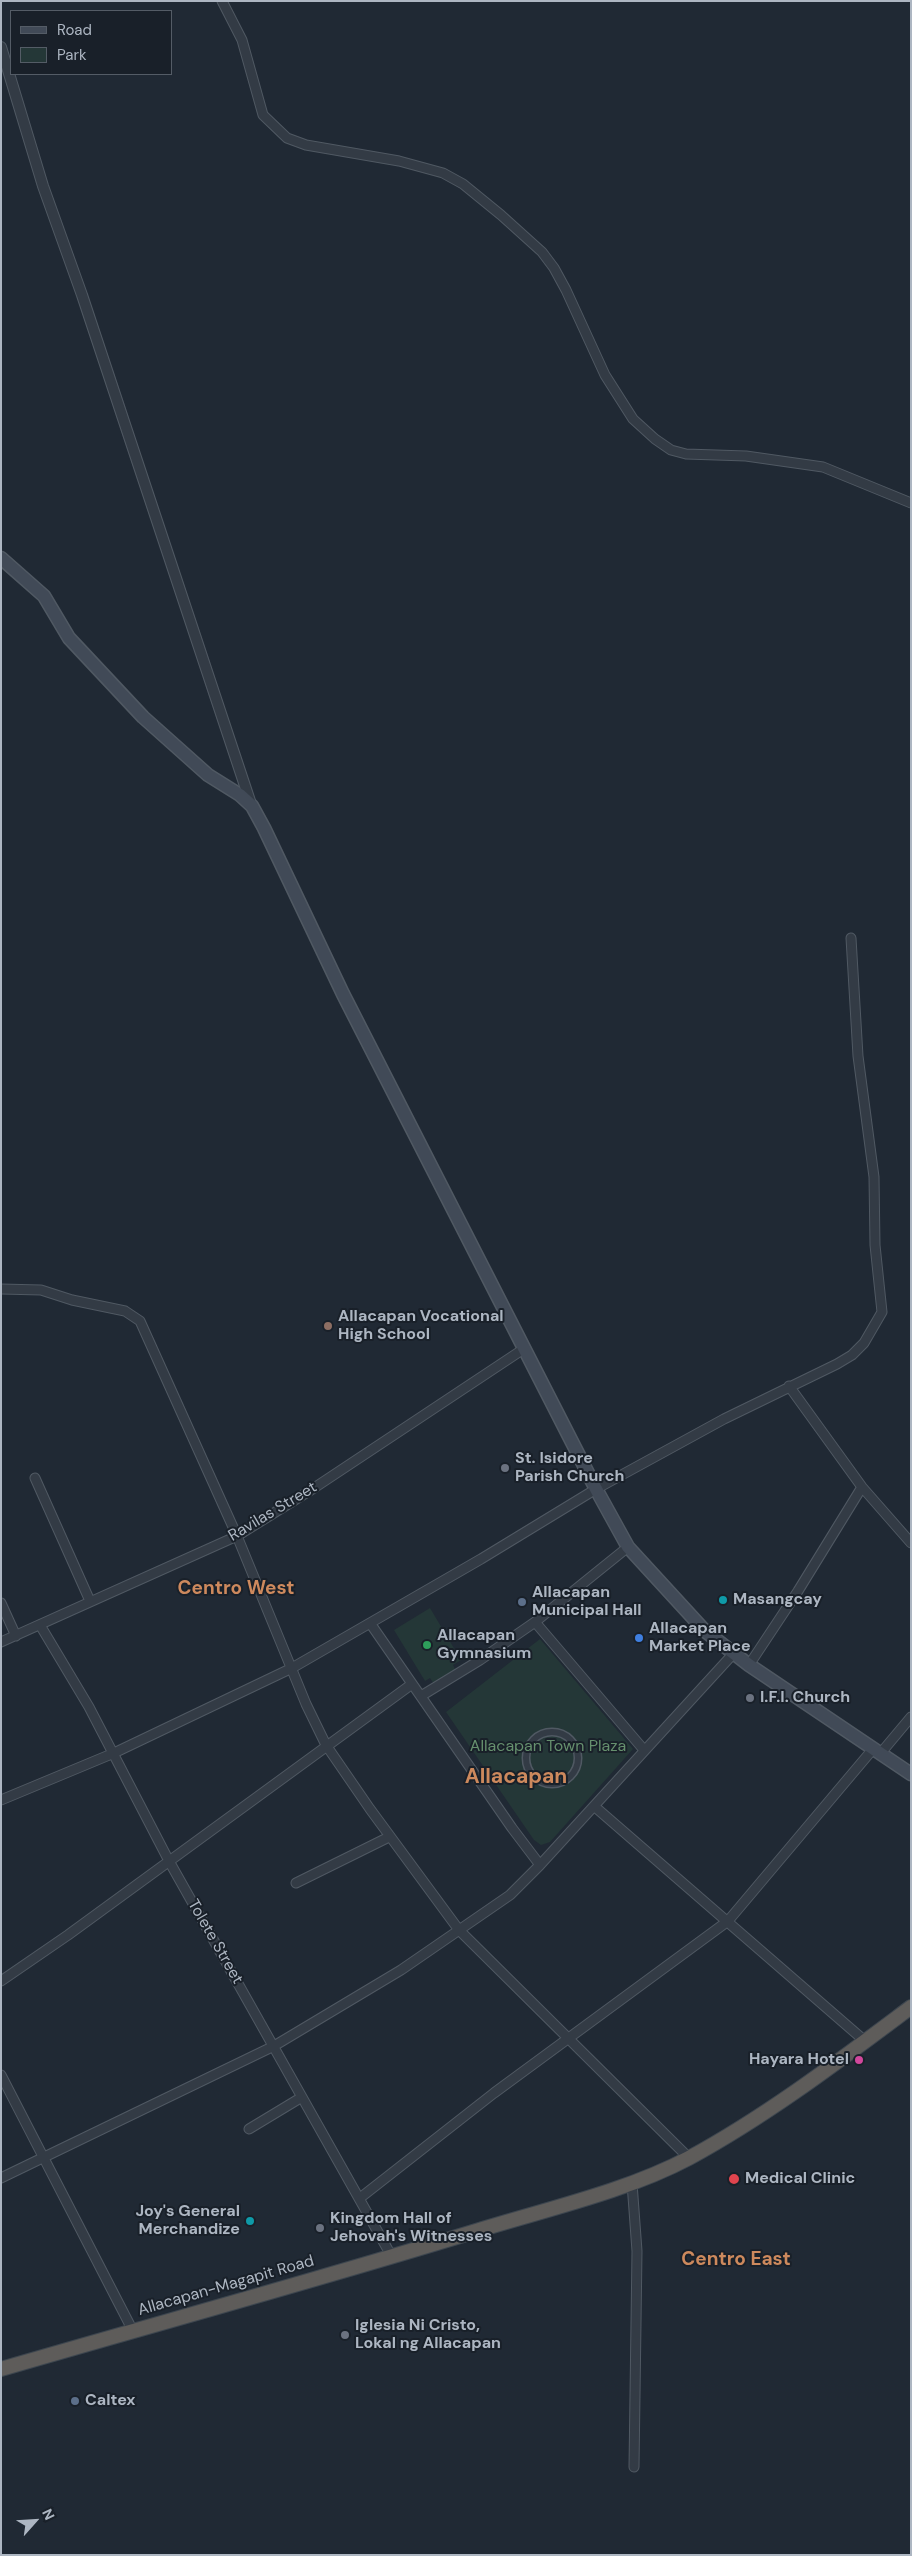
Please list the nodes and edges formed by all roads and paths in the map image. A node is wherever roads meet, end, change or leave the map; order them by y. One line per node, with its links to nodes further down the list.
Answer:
1 (222, 1): 3 (street)
2 (1, 47): 5 (street)
3 (911, 503)
4 (1, 558): 5 (main road)
5 (252, 806): 8 (main road)
6 (851, 938): 9 (street)
7 (1, 1289): 13 (street)
8 (525, 1348): 12 (main road); 13 (street, Ravilas Street)
9 (789, 1386): 11 (street); 12 (street)
10 (35, 1478): 16 (street)
11 (862, 1488): 14 (street); 24 (street)
12 (596, 1489): 15 (main road); 19 (street)
13 (237, 1536): 16 (street, Ravilas Street); 25 (street)
14 (911, 1544)
15 (628, 1547): 18 (street); 23 (main road)
16 (90, 1601): 20 (street, Ravilas Street)
17 (1, 1603): 21 (street)
18 (535, 1622): 27 (street); 31 (street)
19 (370, 1623): 25 (street); 26 (street)
20 (40, 1625): 21 (street, Ravilas Street); 33 (street, Tolete Street)
21 (16, 1636): 22 (street, Ravilas Street)
22 (1, 1642)
23 (733, 1654): 24 (main road); 31 (street)
24 (748, 1665): 32 (main road)
25 (292, 1668): 30 (street); 33 (street)
26 (412, 1684): 27 (street); 30 (street)
27 (421, 1696): 39 (street)
28 (911, 1717): 32 (street)
29 (546, 1732): 29 (street)
30 (326, 1745): 37 (street); 38 (street)
31 (644, 1750): 36 (street)
32 (877, 1751): 34 (main road); 41 (street)
33 (114, 1752): 35 (street); 38 (street, Tolete Street)
34 (911, 1774)
35 (1, 1800)
36 (594, 1806): 39 (street); 41 (street)
37 (390, 1836): 40 (street); 42 (street)
38 (169, 1861): 43 (street); 47 (street, Tolete Street)
39 (540, 1865): 42 (street)
40 (296, 1884)
41 (728, 1921): 45 (street); 46 (street)
42 (458, 1930): 45 (street); 47 (street)
43 (1, 1981)
44 (911, 2007): 46 (highway, Allacapan-Magapit Road)
45 (569, 2038): 51 (street); 55 (street)
46 (866, 2042): 51 (highway, Allacapan-Magapit Road)
47 (274, 2046): 49 (street, Tolete Street); 52 (street)
48 (1, 2076): 52 (street)
49 (302, 2097): 50 (street); 55 (street, Tolete Street)
50 (249, 2129)
51 (690, 2158): 54 (highway, Allacapan-Magapit Road)
52 (44, 2160): 53 (street); 57 (street)
53 (1, 2178)
54 (632, 2182): 56 (highway, Allacapan-Magapit Road); 59 (street)
55 (360, 2198): 56 (street, Tolete Street)
56 (392, 2257): 57 (highway, Allacapan-Magapit Road)
57 (133, 2331): 58 (highway, Allacapan-Magapit Road)
58 (1, 2370)
59 (634, 2467)

